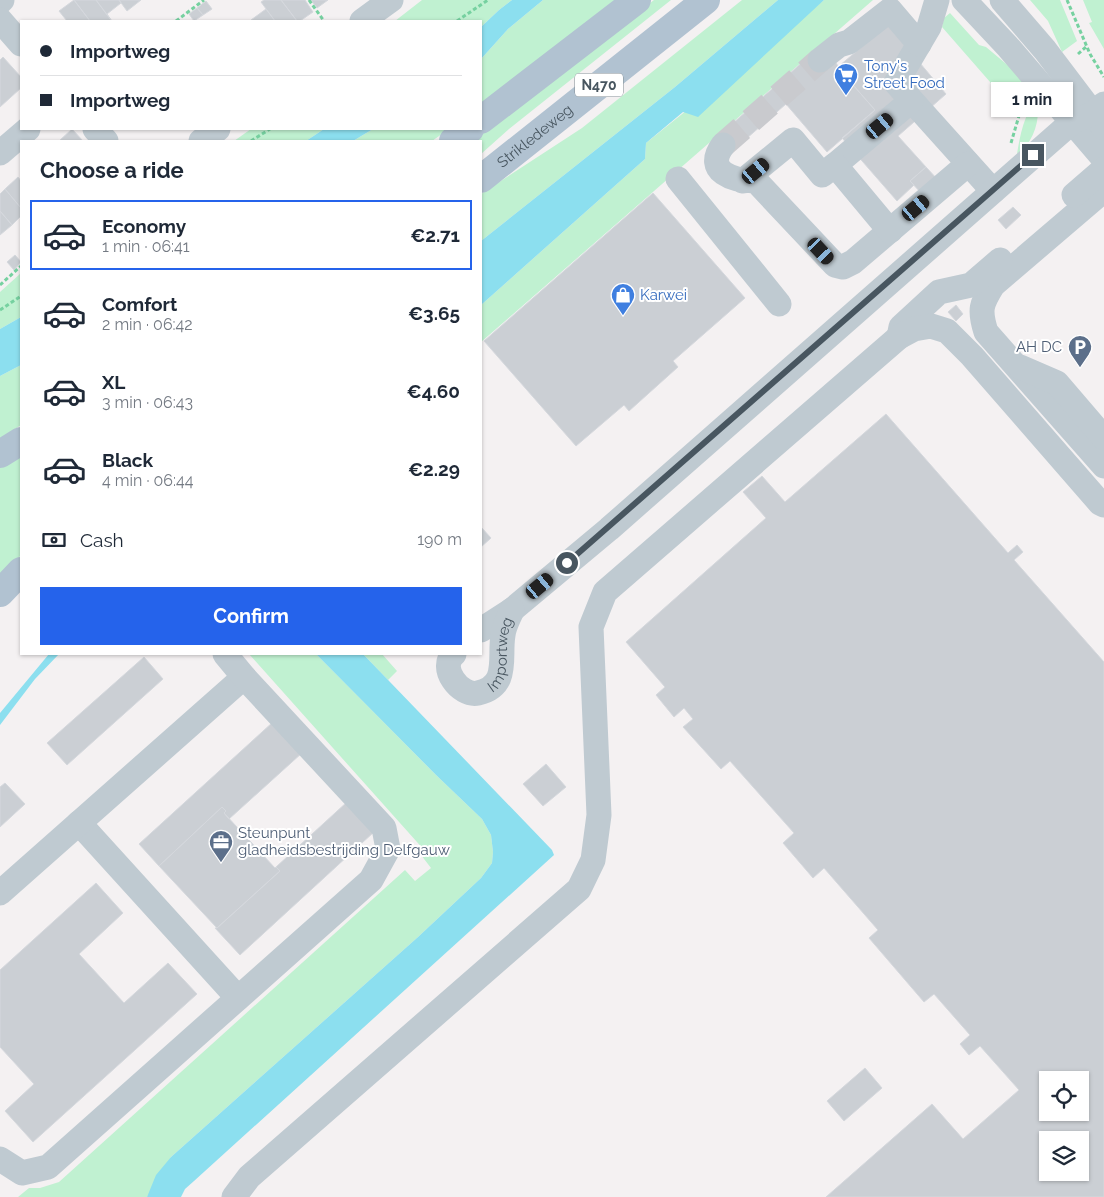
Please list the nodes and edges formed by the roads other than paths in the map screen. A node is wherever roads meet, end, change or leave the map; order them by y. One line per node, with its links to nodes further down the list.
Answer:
1 (391, 0): 8 (street)
2 (637, 0): 14 (main road, N470)
3 (706, 0): 28 (main road, Strikledeweg / N470)
4 (937, 0): 10 (street)
5 (964, 0): 13 (street)
6 (1002, 0): 13 (street)
7 (0, 20): 9 (street)
8 (363, 20)
9 (20, 43)
10 (919, 44): 11 (street); 12 (street)
11 (820, 60)
12 (911, 101): 25 (street); 26 (street)
13 (1093, 117): 24 (street); 32 (street, Importweg)
14 (482, 119)
15 (27, 130): 23 (street)
16 (96, 130): 19 (street)
17 (217, 130): 20 (street)
18 (469, 130): 21 (main road)
19 (105, 140)
20 (202, 140)
21 (454, 140)
22 (723, 145): 30 (street)
23 (0, 153)
24 (1104, 158)
25 (968, 164): 32 (street); 33 (street)
26 (835, 165): 30 (street); 33 (street)
27 (1104, 169): 35 (street)
28 (482, 178)
29 (678, 179): 34 (street)
30 (743, 181): 33 (street)
31 (1104, 190): 36 (street)
32 (992, 191): 44 (street, Importweg)
33 (890, 231)
34 (779, 304)
35 (899, 337): 41 (street); 53 (street)
36 (1016, 366): 37 (street); 40 (street)
37 (1104, 438)
38 (20, 442): 39 (main road)
39 (0, 454)
40 (1104, 466)
41 (1104, 505)
42 (20, 572): 43 (main road)
43 (0, 593)
44 (512, 610): 45 (street, Importweg); 47 (street, Importweg)
45 (482, 629)
46 (226, 655): 48 (street)
47 (452, 655)
48 (244, 677): 49 (street); 51 (street)
49 (79, 823): 50 (street); 51 (street)
50 (0, 892)
51 (238, 998): 52 (street)
52 (0, 1159)
53 (234, 1197)

